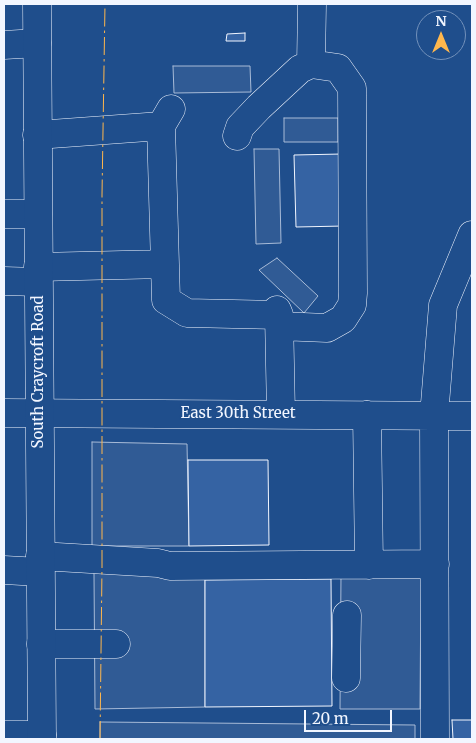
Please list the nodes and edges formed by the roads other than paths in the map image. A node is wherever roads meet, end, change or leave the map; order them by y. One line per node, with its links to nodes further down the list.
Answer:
1 (37, 4): 3 (main road, South Craycroft Road)
2 (312, 4): 5 (main road)
3 (37, 43): 4 (main road); 6 (main road, South Craycroft Road)
4 (4, 45)
5 (311, 64): 7 (main road); 15 (main road)
6 (37, 135): 9 (main road, South Craycroft Road); 11 (main road)
7 (237, 136)
8 (4, 214): 9 (main road)
9 (38, 214): 12 (main road, South Craycroft Road)
10 (472, 235): 20 (main road)
11 (165, 264): 12 (main road); 15 (main road)
12 (38, 280): 13 (main road); 14 (main road); 16 (main road, South Craycroft Road)
13 (4, 281)
14 (4, 291)
15 (278, 317): 18 (main road)
16 (39, 412): 17 (main road, East 30th Street); 18 (main road, East 30th Street); 22 (main road, South Craycroft Road)
17 (4, 413)
18 (281, 414): 19 (main road, East 30th Street)
19 (367, 415): 20 (main road, East 30th Street); 24 (main road)
20 (434, 416): 21 (main road, East 30th Street); 23 (main road)
21 (472, 416)
22 (40, 564): 24 (main road); 25 (main road); 27 (main road, South Craycroft Road)
23 (435, 564): 24 (main road); 32 (main road)
24 (369, 565)
25 (4, 570)
26 (347, 615): 29 (main road)
27 (41, 644): 28 (main road); 31 (main road, South Craycroft Road)
28 (116, 644)
29 (346, 678)
30 (4, 735): 31 (main road)
31 (42, 737)
32 (436, 739)

